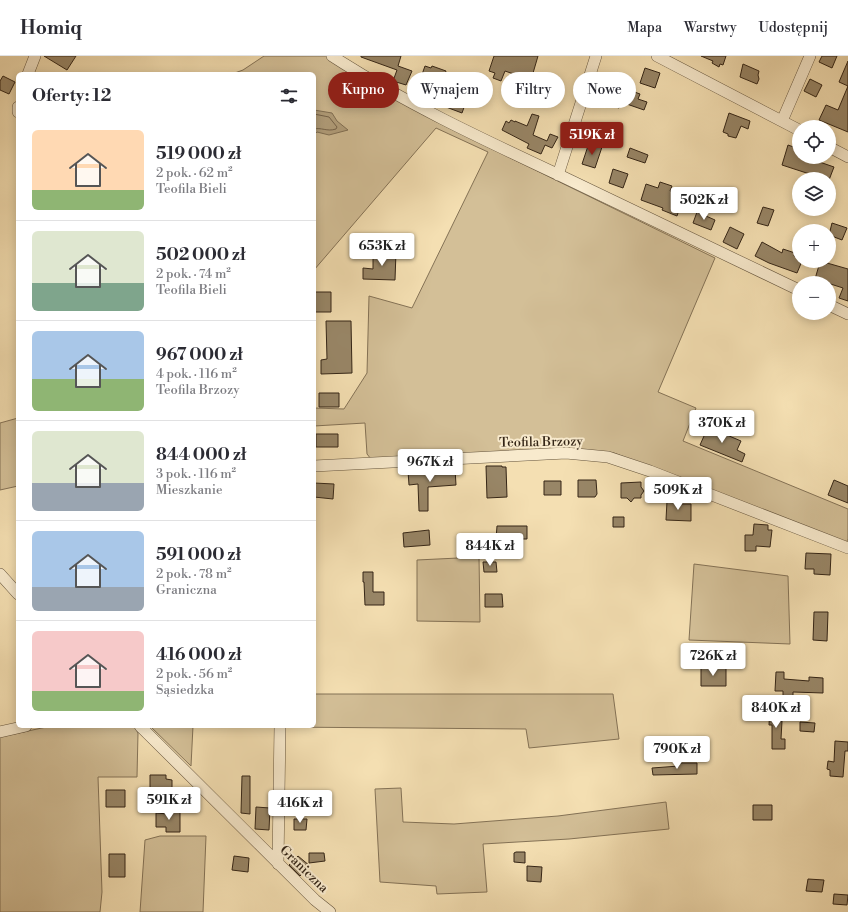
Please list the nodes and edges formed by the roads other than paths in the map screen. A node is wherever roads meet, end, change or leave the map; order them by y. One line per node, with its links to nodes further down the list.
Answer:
1 (34, 56): 6 (street)
2 (332, 56): 11 (street)
3 (596, 56): 11 (street)
4 (657, 56): 7 (street)
5 (810, 56): 7 (street)
6 (29, 72)
7 (782, 121): 8 (street)
8 (792, 126)
9 (836, 151): 10 (street)
10 (848, 157)
11 (558, 175): 12 (street)
12 (792, 287)
13 (836, 308): 14 (street)
14 (848, 314)
15 (316, 466): 16 (street, Teofila Brzozy)
16 (848, 548)
17 (0, 574): 18 (street)
18 (16, 592)
19 (17, 728): 22 (street)
20 (142, 728): 23 (street, Graniczna)
21 (280, 728): 23 (street)
22 (0, 732)
23 (278, 864): 24 (street, Graniczna)
24 (330, 912)

